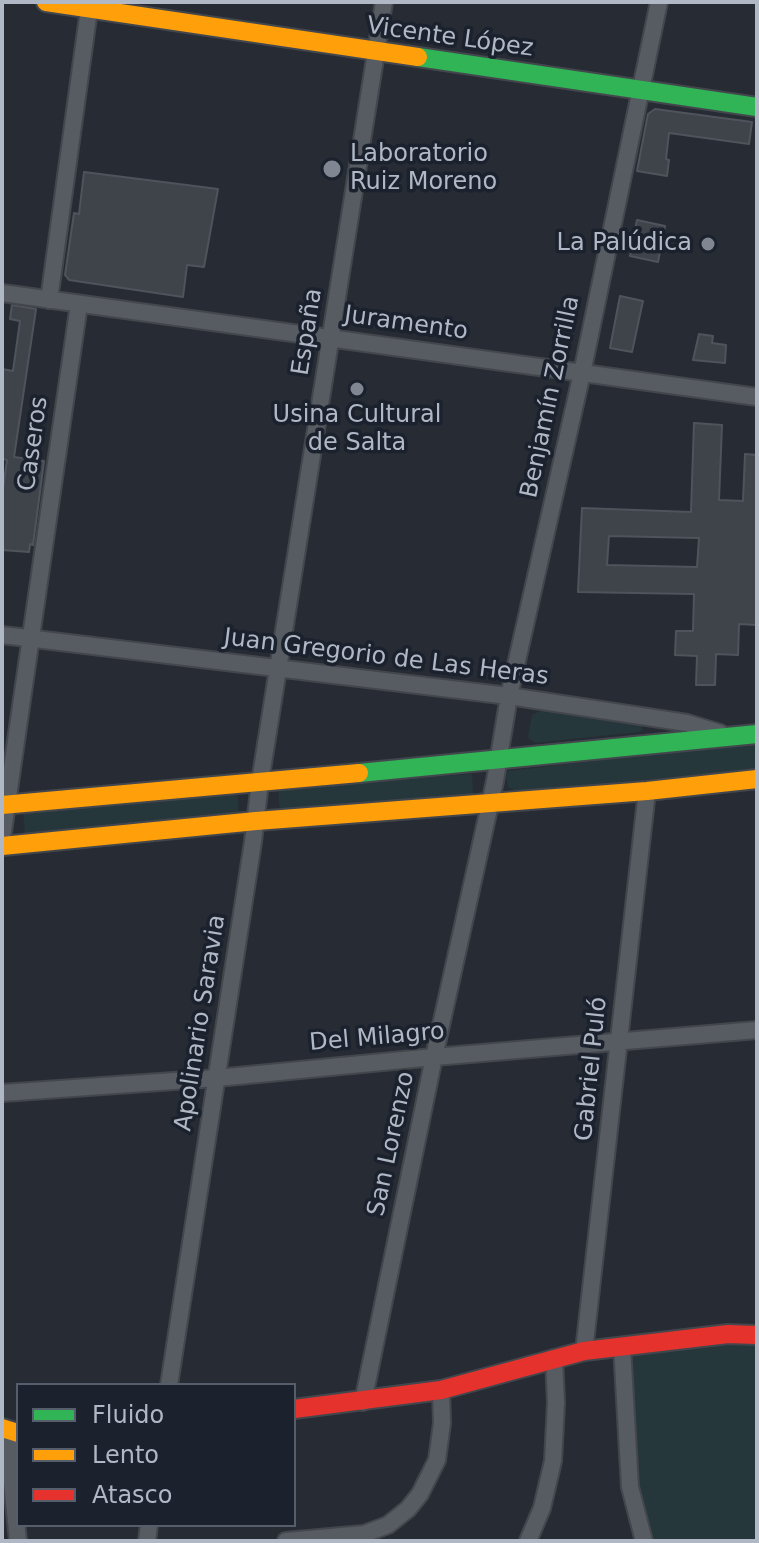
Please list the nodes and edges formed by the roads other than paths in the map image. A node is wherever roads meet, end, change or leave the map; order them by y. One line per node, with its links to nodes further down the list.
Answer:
1 (46, 2): 4 (main road, Vicente López)
2 (384, 2): 5 (street, España)
3 (659, 2): 6 (street, Benjamín Zorrilla)
4 (89, 6): 5 (main road, Vicente López); 9 (street)
5 (376, 51): 6 (main road, Vicente López); 11 (street, España)
6 (640, 89): 7 (main road, Vicente López); 12 (street, Benjamín Zorrilla)
7 (757, 107)
8 (2, 293): 9 (street, Juramento)
9 (49, 300): 10 (street, Juramento)
10 (79, 304): 11 (street, Juramento); 15 (street, Caseros)
11 (332, 338): 12 (street, Juramento); 16 (street, España)
12 (582, 373): 13 (street, Juramento); 17 (street, Benjamín Zorrilla)
13 (757, 397)
14 (2, 635): 15 (street, Juan Gregorio de Las Heras)
15 (31, 638): 16 (street, Juan Gregorio de Las Heras); 25 (street, Caseros)
16 (279, 669): 17 (street, Juan Gregorio de Las Heras); 22 (street, Apolinario Saravia)
17 (509, 696): 19 (street, Juan Gregorio de Las Heras); 20 (street, Benjamín Zorrilla)
18 (757, 734): 19 (main road)
19 (733, 736): 20 (main road)
20 (498, 760): 22 (main road); 24 (street, Benjamín Zorrilla)
21 (757, 779): 23 (main road)
22 (260, 782): 25 (main road); 26 (street, Apolinario Saravia)
23 (647, 791): 24 (main road); 30 (street, Gabriel Puló)
24 (489, 802): 26 (main road); 31 (street, San Lorenzo)
25 (5, 804): 27 (street, Caseros)
26 (256, 821): 28 (main road); 32 (street, Apolinario Saravia)
27 (2, 838)
28 (2, 846)
29 (757, 1030): 30 (street, Del Milagro)
30 (619, 1042): 31 (street, Del Milagro); 36 (street, Gabriel Puló)
31 (434, 1057): 32 (street, Del Milagro); 40 (street, San Lorenzo)
32 (217, 1078): 33 (street, Del Milagro); 38 (street, Apolinario Saravia)
33 (2, 1093)
34 (757, 1335): 35 (main road)
35 (622, 1346): 36 (main road); 47 (street)
36 (584, 1351): 37 (main road)
37 (554, 1358): 39 (main road); 46 (street)
38 (169, 1383)
39 (441, 1390): 40 (main road); 44 (street)
40 (363, 1402): 41 (main road)
41 (296, 1409)
42 (10, 1431): 43 (street)
43 (16, 1521)
44 (318, 1540): 45 (street)
45 (286, 1541)
46 (528, 1541)
47 (644, 1541)

